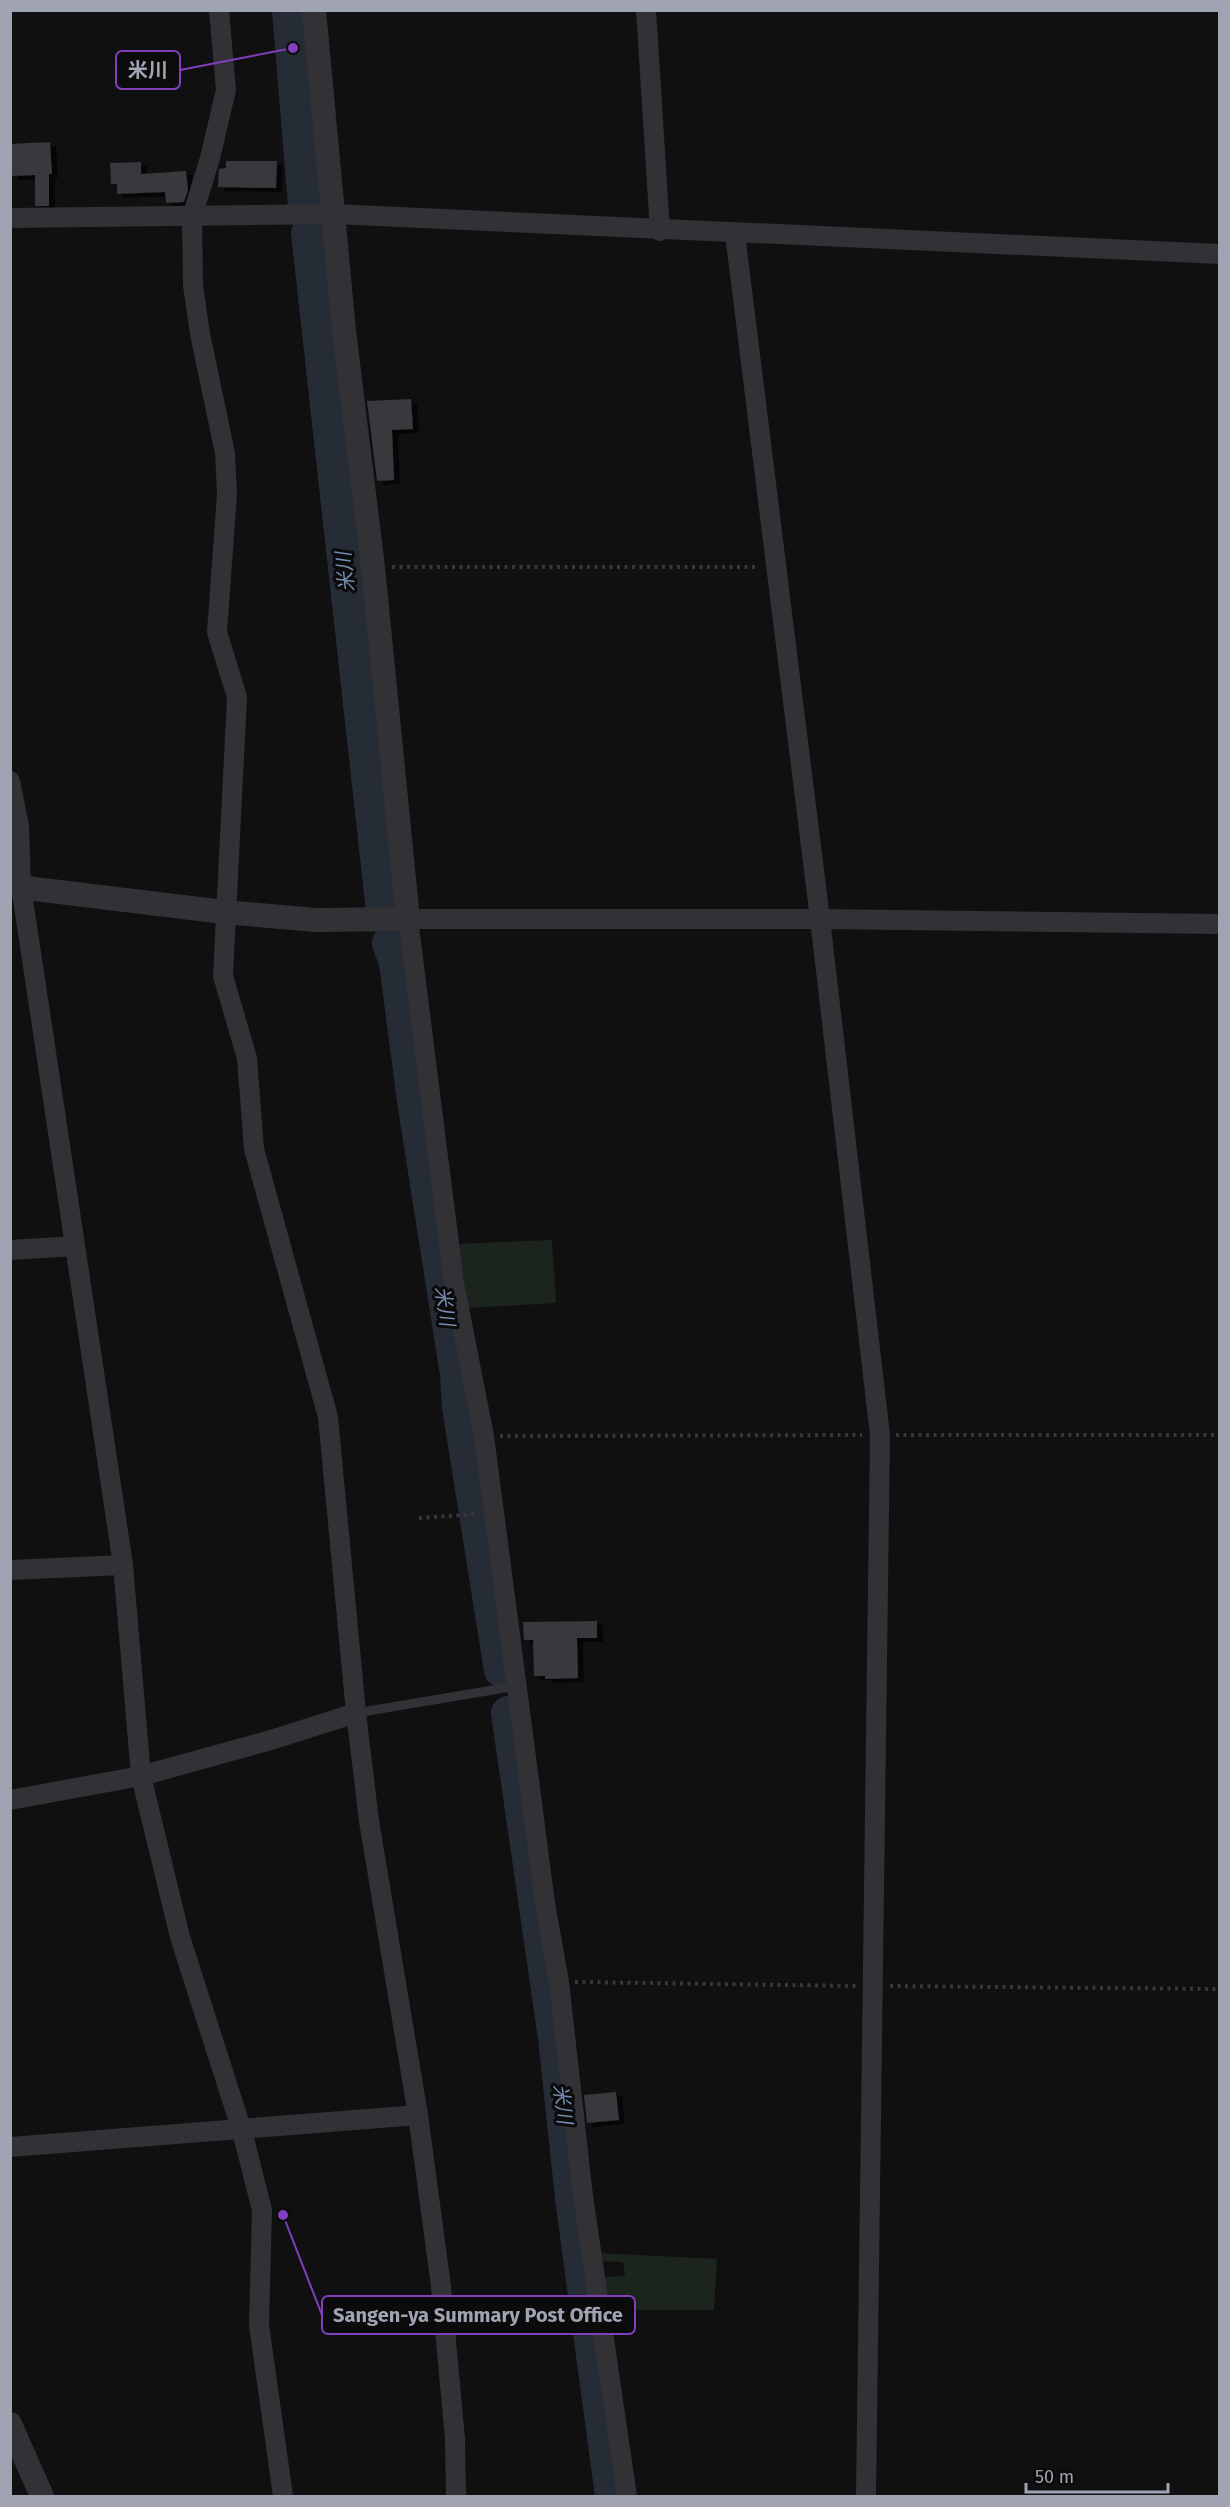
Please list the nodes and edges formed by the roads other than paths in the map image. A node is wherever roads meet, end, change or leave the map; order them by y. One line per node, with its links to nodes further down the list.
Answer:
1 (219, 10): 5 (street)
2 (314, 10): 4 (street)
3 (646, 10): 7 (street)
4 (333, 214): 5 (street); 7 (street); 13 (street)
5 (192, 217): 6 (street); 12 (street)
6 (10, 218)
7 (660, 231): 8 (street)
8 (735, 234): 9 (street); 14 (street)
9 (1220, 254)
10 (10, 781): 11 (street)
11 (16, 886): 12 (street); 16 (street)
12 (224, 912): 13 (street); 21 (street)
13 (408, 919): 14 (street); 20 (street)
14 (820, 919): 15 (street); 32 (street)
15 (1220, 924)
16 (75, 1246): 17 (street); 18 (street)
17 (10, 1250)
18 (123, 1565): 19 (street); 22 (street)
19 (10, 1570)
20 (517, 1686): 21 (lane); 31 (street)
21 (356, 1713): 22 (street); 24 (street)
22 (141, 1776): 23 (street); 25 (street)
23 (10, 1800)
24 (418, 2115): 25 (street); 30 (street)
25 (242, 2131): 26 (street); 29 (street)
26 (10, 2147)
27 (10, 2424): 28 (street)
28 (42, 2496)
29 (283, 2496)
30 (456, 2496)
31 (627, 2496)
32 (867, 2496)

